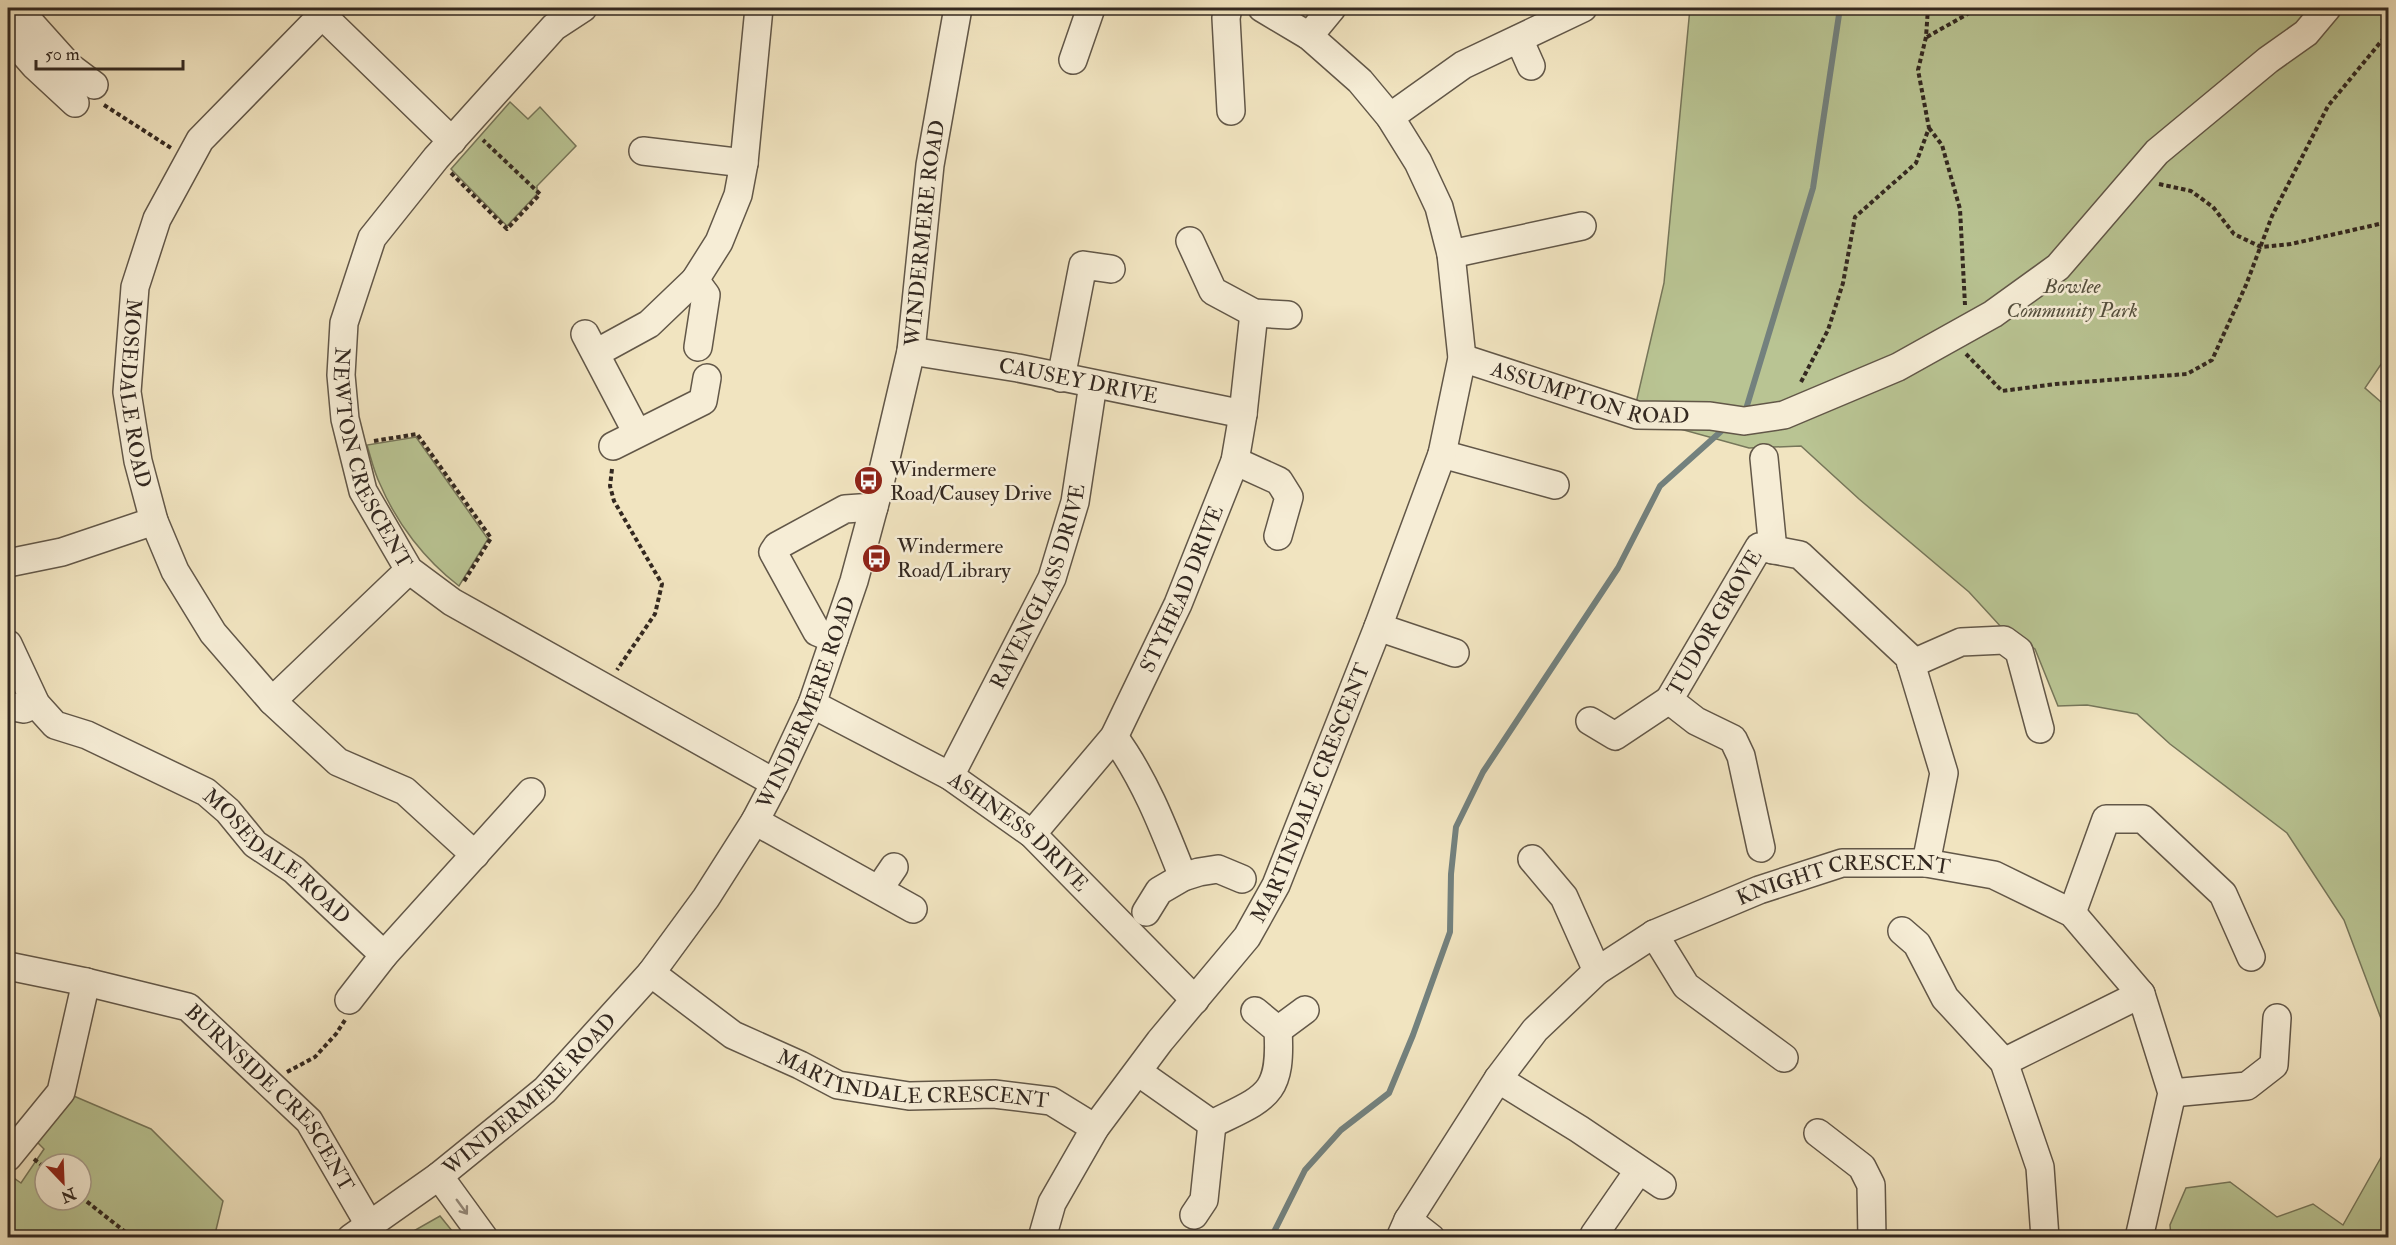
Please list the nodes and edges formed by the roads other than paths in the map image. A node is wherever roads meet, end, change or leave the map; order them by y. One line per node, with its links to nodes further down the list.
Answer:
1 (17, 8): 12 (street)
2 (583, 8): 19 (street, NEWTON CRESCENT)
3 (759, 8): 21 (street)
4 (958, 8): 30 (street, WINDERMERE ROAD)
5 (1091, 8): 15 (street)
6 (1228, 8): 17 (street)
7 (1262, 8): 13 (street, MARTINDALE CRESCENT)
8 (1332, 8): 13 (street)
9 (2327, 8): 31 (street, ASSUMPTON ROAD)
10 (325, 11): 19 (street); 41 (street, MOSEDALE ROAD)
11 (1573, 12): 14 (street)
12 (8, 35)
13 (1309, 36): 18 (street, MARTINDALE CRESCENT)
14 (1519, 39): 16 (street); 18 (street)
15 (1073, 60)
16 (1531, 66)
17 (1231, 111)
18 (1390, 117): 24 (street, MARTINDALE CRESCENT)
19 (452, 141): 45 (street, NEWTON CRESCENT)
20 (643, 151): 21 (street)
21 (744, 163): 26 (street)
22 (1582, 226): 24 (street)
23 (1190, 241): 27 (street)
24 (1451, 254): 31 (street, MARTINDALE CRESCENT)
25 (1111, 268): 33 (street)
26 (695, 280): 29 (street); 32 (street)
27 (1254, 313): 28 (street); 35 (street, STYHEAD DRIVE)
28 (1288, 315)
29 (698, 347)
30 (911, 351): 33 (street, CAUSEY DRIVE); 40 (street, WINDERMERE ROAD)
31 (1462, 358): 36 (street, MARTINDALE CRESCENT)
32 (706, 378)
33 (1061, 378): 34 (street, CAUSEY DRIVE)
34 (1093, 384): 35 (street, CAUSEY DRIVE); 59 (street, RAVENGLASS DRIVE)
35 (1243, 414): 38 (street, STYHEAD DRIVE)
36 (1442, 454): 39 (street); 46 (street, MARTINDALE CRESCENT)
37 (1764, 458): 43 (street)
38 (1235, 461): 42 (street); 58 (street, STYHEAD DRIVE)
39 (1555, 485)
40 (873, 507): 47 (street, WINDERMERE ROAD); 47 (street)
41 (154, 521): 44 (street); 52 (street, MOSEDALE ROAD)
42 (1278, 536)
43 (1773, 550): 50 (street, TUDOR GROVE); 51 (street, TUDOR GROVE)
44 (8, 563)
45 (410, 570): 52 (street); 60 (street, NEWTON CRESCENT)
46 (1378, 627): 49 (street); 85 (street, MARTINDALE CRESCENT)
47 (834, 639): 54 (street, WINDERMERE ROAD)
48 (8, 644): 53 (street, MOSEDALE ROAD)
49 (1455, 653)
50 (1911, 664): 57 (street); 67 (street, TUDOR GROVE)
51 (1669, 700): 56 (street); 64 (street, TUDOR GROVE)
52 (272, 701): 65 (street, MOSEDALE ROAD)
53 (36, 704): 55 (street); 77 (street, MOSEDALE ROAD)
54 (812, 704): 59 (street, ASHNESS DRIVE); 60 (street, WINDERMERE ROAD)
55 (8, 706)
56 (1590, 721)
57 (2040, 729)
58 (1114, 738): 63 (street, STYHEAD DRIVE); 69 (street)
59 (950, 776): 63 (street, ASHNESS DRIVE)
60 (775, 783): 62 (street, WINDERMERE ROAD)
61 (531, 792): 65 (street)
62 (755, 820): 71 (street); 81 (street, WINDERMERE ROAD)
63 (1032, 834): 85 (street, ASHNESS DRIVE)
64 (1761, 848)
65 (475, 855): 77 (street)
66 (1532, 859): 80 (street)
67 (1926, 862): 74 (street, KNIGHT CRESCENT); 76 (street, KNIGHT CRESCENT)
68 (894, 867): 71 (street)
69 (1183, 877): 70 (street); 73 (street)
70 (1242, 879)
71 (879, 889): 72 (street)
72 (913, 909)
73 (1146, 912)
74 (2072, 913): 78 (street); 83 (street, KNIGHT CRESCENT)
75 (1902, 931): 91 (street)
76 (1654, 934): 80 (street, KNIGHT CRESCENT); 90 (street)
77 (384, 955): 84 (street)
78 (2251, 957)
79 (8, 966): 82 (street, BURNSIDE CRESCENT)
80 (1597, 971): 93 (street, KNIGHT CRESCENT)
81 (651, 974): 96 (street, MARTINDALE CRESCENT); 100 (street, WINDERMERE ROAD)
82 (86, 982): 98 (street); 104 (street, BURNSIDE CRESCENT)
83 (2141, 994): 91 (street); 94 (street, KNIGHT CRESCENT)
84 (349, 1000)
85 (1196, 1000): 92 (street, MARTINDALE CRESCENT)
86 (1305, 1010): 89 (street)
87 (1255, 1011): 89 (street)
88 (2277, 1018): 94 (street)
89 (1278, 1030): 95 (street)
90 (1784, 1058)
91 (2004, 1062): 110 (street)
92 (1138, 1072): 95 (street); 96 (street, MARTINDALE CRESCENT)
93 (1498, 1079): 99 (street); 103 (street, KNIGHT CRESCENT)
94 (2172, 1093): 111 (street)
95 (1212, 1124): 102 (street)
96 (1095, 1128): 107 (street)
97 (1818, 1133): 109 (street)
98 (8, 1156)
99 (1640, 1170): 101 (street); 105 (street)
100 (440, 1176): 104 (street, WINDERMERE ROAD); 106 (street, one-way to 106)
101 (1662, 1185)
102 (1194, 1215)
103 (1404, 1229): 108 (street)
104 (360, 1232)
105 (1594, 1235)
106 (484, 1238)
107 (1042, 1238)
108 (1431, 1238)
109 (1872, 1238)
110 (2045, 1238)
111 (2139, 1238)

